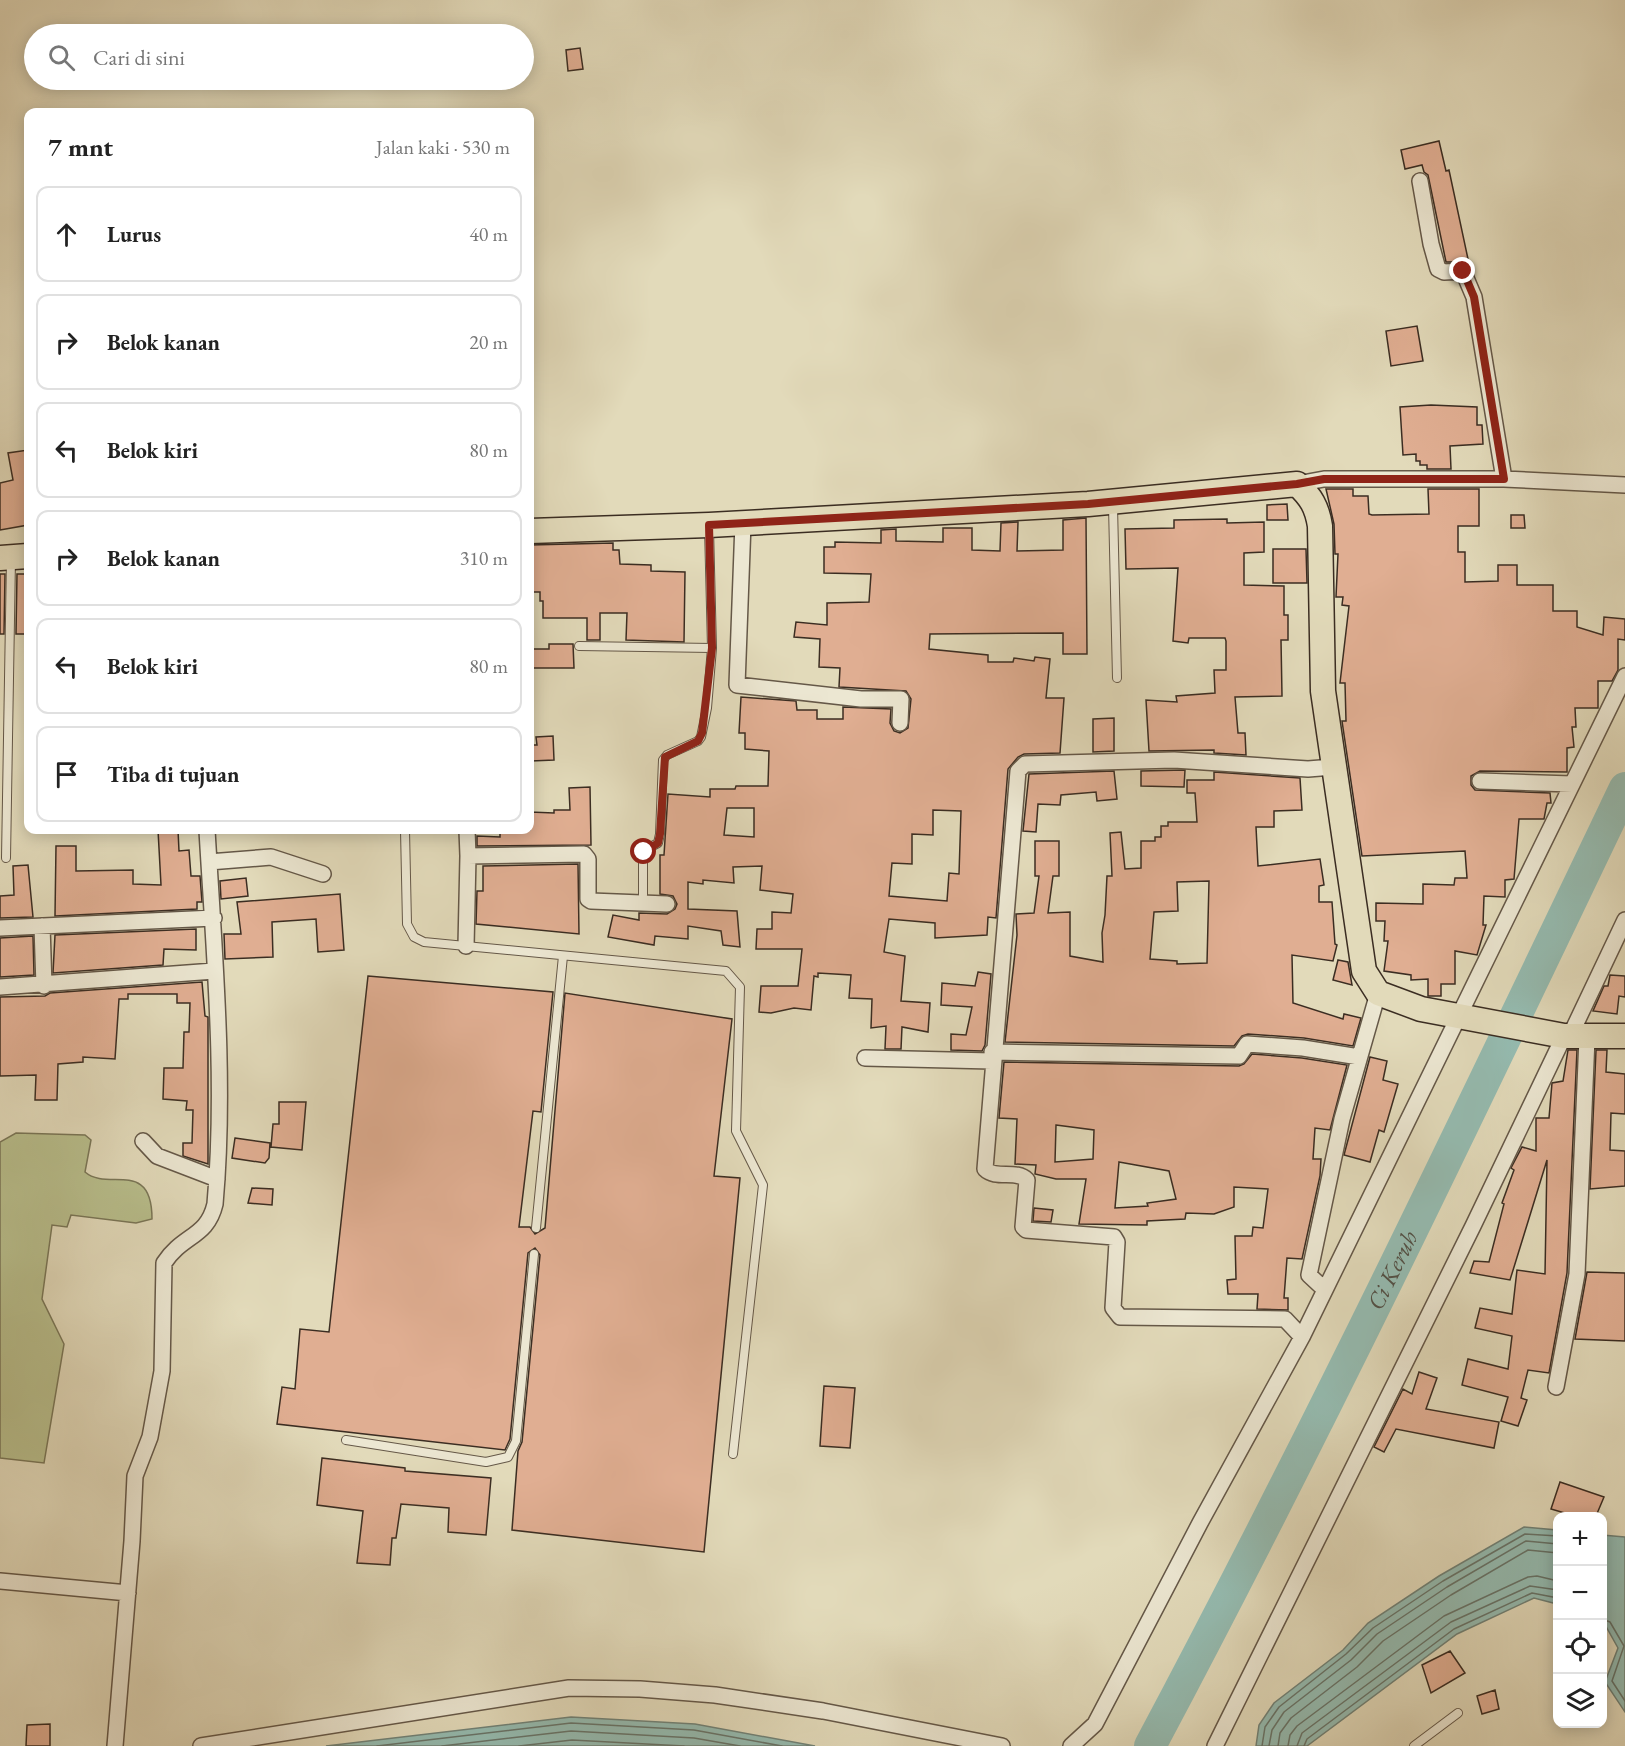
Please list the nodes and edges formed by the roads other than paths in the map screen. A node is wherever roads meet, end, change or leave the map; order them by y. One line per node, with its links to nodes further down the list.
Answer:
1 (1420, 181): 2 (street)
2 (1504, 479): 3 (street); 4 (street)
3 (1297, 484): 5 (main road); 15 (main road)
4 (1625, 485)
5 (1112, 501): 6 (main road); 13 (lane)
6 (743, 523): 7 (main road); 14 (street)
7 (709, 525): 8 (main road); 11 (lane)
8 (534, 531)
9 (13, 557): 22 (lane)
10 (579, 646): 11 (lane)
11 (712, 648): 25 (lane)
12 (1625, 676): 17 (street)
13 (1117, 678)
14 (900, 723)
15 (1333, 767): 36 (main road); 40 (street)
16 (1480, 781): 17 (street)
17 (1572, 784): 37 (street)
18 (207, 834): 23 (street)
19 (405, 834): 31 (lane)
20 (467, 834): 21 (street)
21 (468, 856): 26 (street); 31 (street)
22 (6, 858)
23 (209, 862): 24 (street); 27 (street)
24 (323, 874)
25 (643, 895)
26 (667, 904)
27 (214, 918): 29 (street); 33 (street)
28 (1625, 920): 38 (street)
29 (42, 926): 30 (street); 34 (street)
30 (0, 928)
31 (466, 946): 32 (lane)
32 (563, 956): 45 (lane); 51 (lane)
33 (214, 971): 34 (street); 44 (street)
34 (44, 986): 35 (street)
35 (0, 987)
36 (1378, 993): 37 (main road); 41 (street)
37 (1458, 1016): 38 (main road); 47 (street)
38 (1569, 1036): 39 (main road); 49 (street); 59 (street)
39 (1625, 1036)
40 (992, 1057): 41 (street); 42 (street); 48 (street)
41 (1359, 1057): 47 (street)
42 (865, 1058)
43 (143, 1141): 44 (street)
44 (217, 1179): 53 (street)
45 (536, 1228)
46 (534, 1254): 50 (lane)
47 (1324, 1289): 48 (street)
48 (1302, 1337): 58 (street)
49 (1556, 1387)
50 (346, 1440)
51 (733, 1454)
52 (0, 1581): 53 (street)
53 (128, 1593): 55 (street)
54 (1458, 1713): 60 (lane)
55 (115, 1746)
56 (201, 1746): 57 (street)
57 (1002, 1746)
58 (1071, 1746)
59 (1215, 1746)
60 (1414, 1746)

